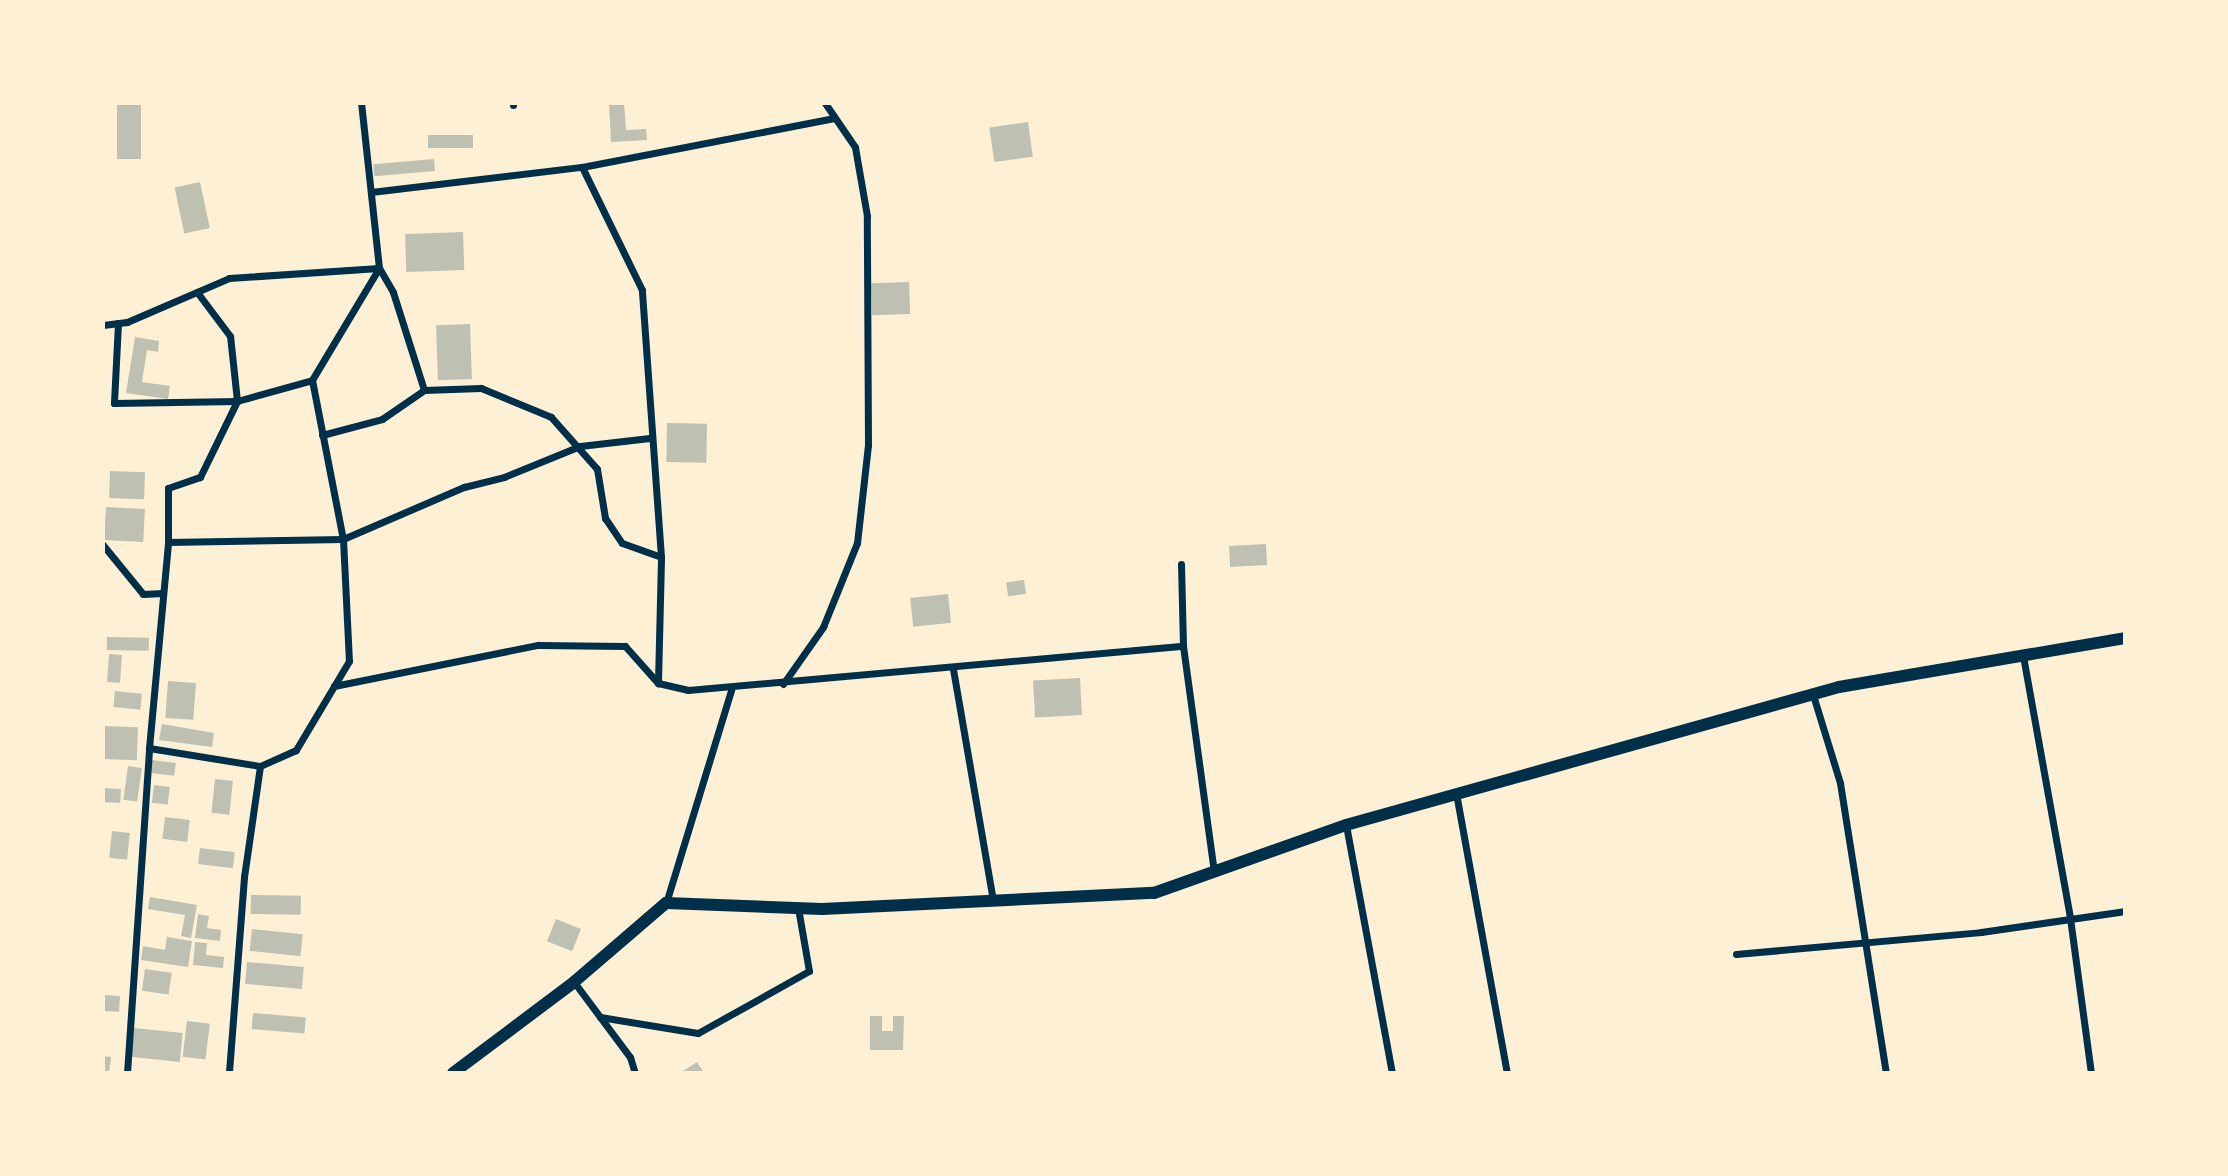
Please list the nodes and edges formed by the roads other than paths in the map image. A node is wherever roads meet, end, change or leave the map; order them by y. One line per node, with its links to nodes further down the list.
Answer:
1 (361, 103): 5 (street)
2 (825, 103): 3 (street)
3 (834, 118): 4 (street); 27 (street)
4 (582, 167): 5 (street); 14 (street)
5 (370, 192): 6 (street)
6 (379, 268): 7 (street); 10 (street); 11 (street)
7 (197, 292): 8 (street); 12 (street)
8 (118, 323): 9 (street); 12 (street)
9 (103, 325)
10 (312, 380): 12 (street); 13 (street)
11 (424, 390): 13 (street); 15 (street)
12 (237, 401): 17 (street)
13 (322, 435): 16 (street)
14 (650, 438): 15 (street); 19 (street)
15 (580, 446): 16 (street); 19 (street)
16 (343, 539): 17 (street); 28 (street)
17 (168, 542): 21 (street)
18 (103, 545): 21 (street)
19 (661, 557): 26 (street)
20 (1181, 564): 23 (street)
21 (163, 593): 31 (street)
22 (2125, 638): 24 (street)
23 (1184, 646): 25 (street); 35 (street)
24 (2023, 656): 30 (street); 40 (street)
25 (953, 669): 27 (street); 36 (street)
26 (658, 683): 28 (street); 29 (street)
27 (783, 684): 29 (street)
28 (334, 686): 32 (street)
29 (731, 690): 37 (street)
30 (1812, 695): 33 (street); 41 (street)
31 (149, 748): 32 (street); 45 (street)
32 (260, 766): 46 (street)
33 (1456, 793): 34 (street); 50 (street)
34 (1346, 825): 35 (street); 49 (street)
35 (1214, 872): 36 (street)
36 (993, 901): 38 (street)
37 (666, 902): 38 (street); 43 (street)
38 (797, 908): 44 (street)
39 (2125, 911): 40 (street)
40 (2070, 918): 41 (street); 52 (street)
41 (1866, 940): 42 (street); 51 (street)
42 (1736, 954)
43 (575, 982): 44 (street); 47 (street)
44 (600, 1017): 48 (street)
45 (127, 1073)
46 (229, 1073)
47 (453, 1073)
48 (635, 1073)
49 (1392, 1073)
50 (1507, 1073)
51 (1886, 1073)
52 (2091, 1073)

